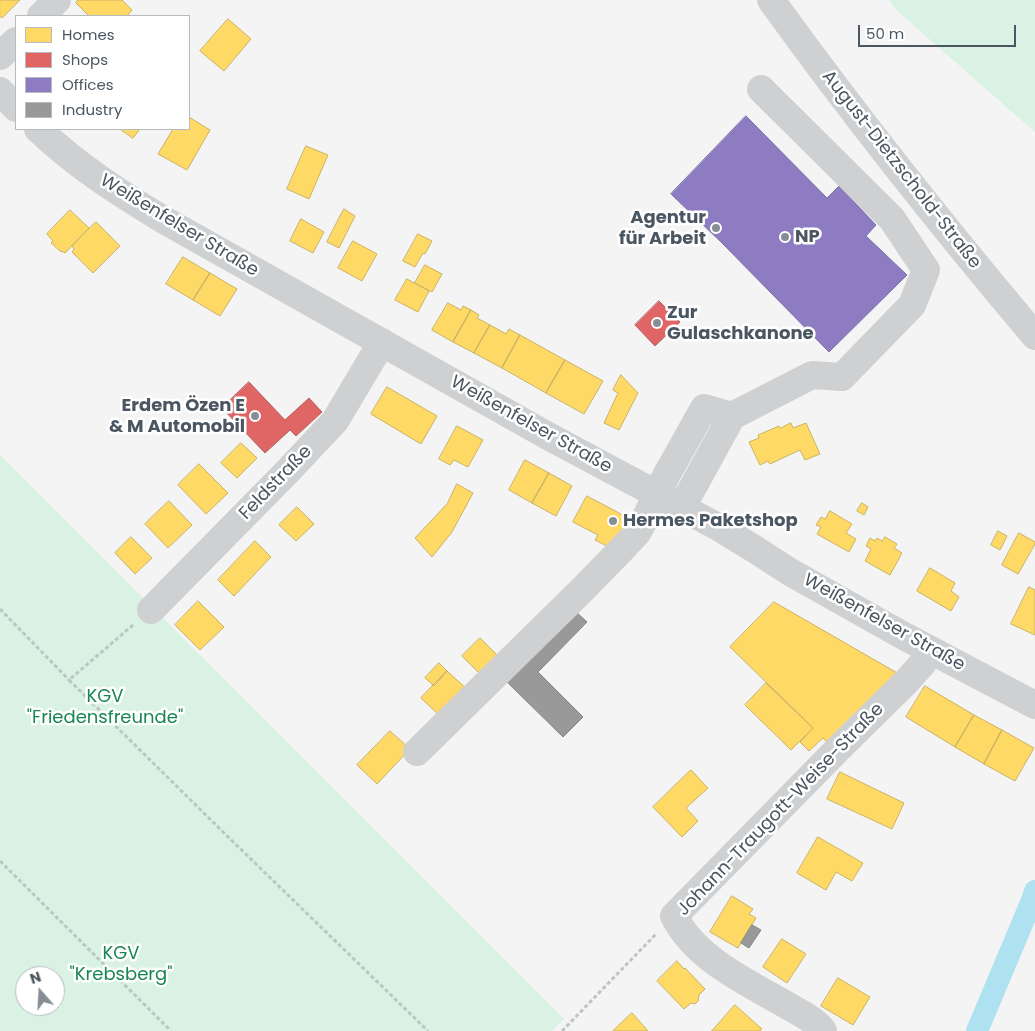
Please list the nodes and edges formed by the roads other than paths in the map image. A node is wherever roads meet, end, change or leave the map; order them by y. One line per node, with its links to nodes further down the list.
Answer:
1 (58, 0): 3 (street)
2 (771, 0): 10 (street, August-Dietzschold-Straße)
3 (42, 15)
4 (15, 41): 5 (street)
5 (0, 56)
6 (761, 89): 12 (street)
7 (0, 91): 8 (street)
8 (15, 107)
9 (39, 130): 11 (street, Weißenfelser Straße)
10 (1035, 336)
11 (382, 342): 13 (street, Weißenfelser Straße); 15 (street, Feldstraße)
12 (732, 416): 13 (street); 14 (street)
13 (657, 494): 14 (street, Weißenfelser Straße); 18 (street)
14 (682, 508): 16 (street, Weißenfelser Straße)
15 (151, 610)
16 (930, 650): 17 (street, Weißenfelser Straße); 19 (street, Johann-Traugott-Weise-Straße)
17 (1035, 706)
18 (417, 752)
19 (824, 1031)

